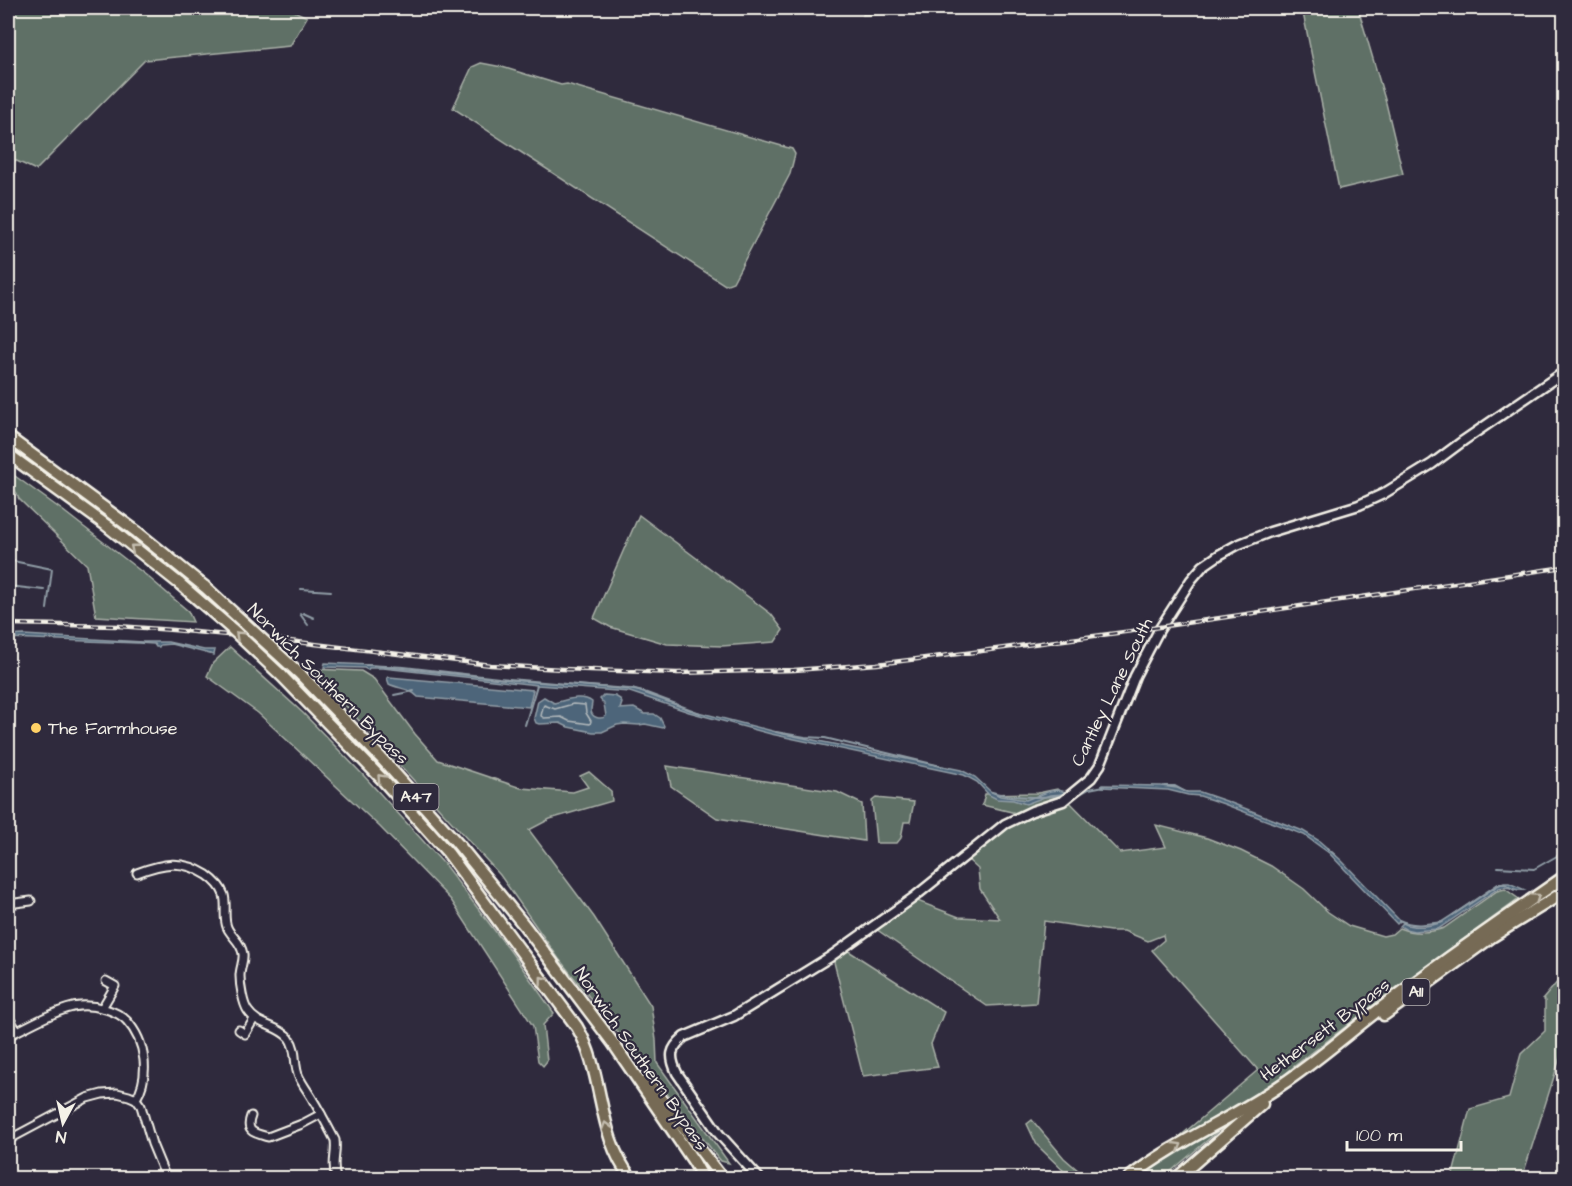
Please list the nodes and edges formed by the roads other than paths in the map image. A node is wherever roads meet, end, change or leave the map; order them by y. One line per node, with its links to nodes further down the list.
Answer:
1 (1564, 372): 30 (street, Cantley Lane South)
2 (8, 437): 11 (highway, Norwich Southern Bypass / A47, bridge)
3 (8, 454): 27 (highway, A47, one-way to 3, bridge)
4 (137, 873): 17 (street)
5 (1564, 877): 31 (highway, Hethersett Bypass / A11, one-way to 5)
6 (1564, 892): 32 (highway, Hethersett Bypass / A11)
7 (31, 901): 8 (street)
8 (22, 902): 9 (street); 10 (street)
9 (8, 904)
10 (23, 911)
11 (524, 925): 28 (highway, Norwich Southern Bypass / A47); 29 (highway, A47)
12 (106, 981): 13 (street)
13 (114, 986): 14 (street); 15 (street)
14 (122, 989)
15 (102, 1008): 18 (street); 21 (street)
16 (8, 1016): 18 (street)
17 (254, 1019): 19 (street); 22 (street)
18 (17, 1031): 20 (street)
19 (245, 1033)
20 (8, 1036)
21 (136, 1100): 24 (street); 25 (street)
22 (321, 1113): 23 (street); 26 (street)
23 (251, 1116)
24 (8, 1140)
25 (166, 1179)
26 (336, 1179)
27 (631, 1179)
28 (704, 1179)
29 (722, 1179)
30 (759, 1179)
31 (1129, 1179)
32 (1177, 1179)

